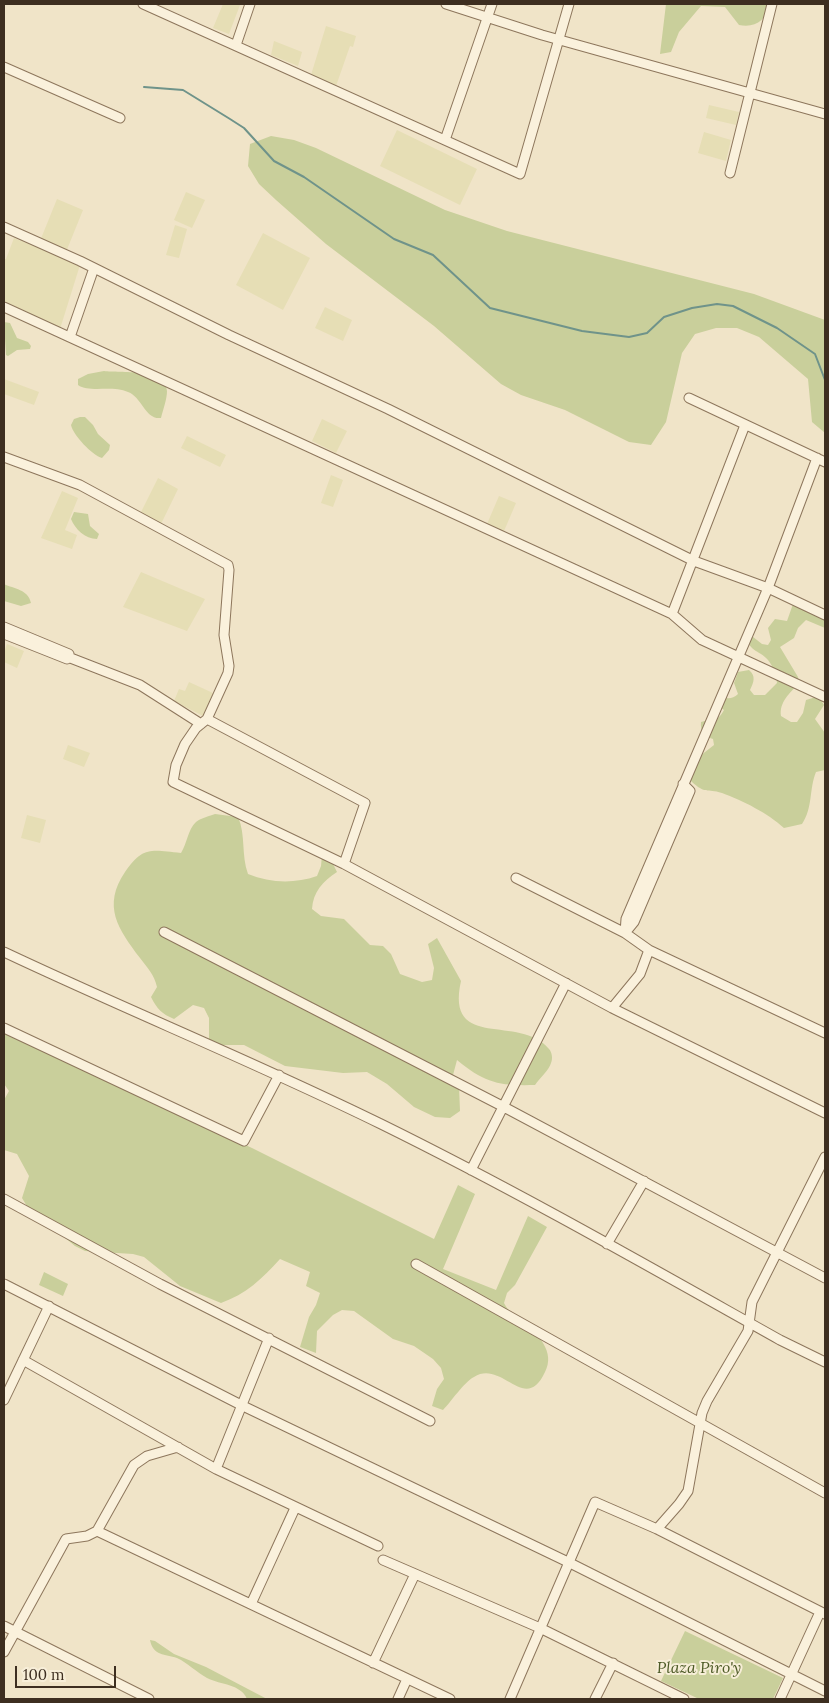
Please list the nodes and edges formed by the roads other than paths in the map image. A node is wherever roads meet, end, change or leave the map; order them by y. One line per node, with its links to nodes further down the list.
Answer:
1 (143, 4): 9 (street)
2 (250, 4): 9 (street)
3 (446, 4): 7 (street)
4 (492, 4): 7 (street)
5 (569, 4): 8 (street)
6 (772, 4): 11 (street)
7 (489, 16): 8 (street); 14 (street)
8 (560, 40): 11 (street); 14 (street)
9 (236, 45): 14 (street)
10 (4, 67): 13 (street)
11 (750, 94): 12 (street); 15 (street)
12 (825, 114)
13 (120, 118)
14 (445, 140)
15 (730, 173)
16 (4, 227): 17 (street)
17 (94, 268): 19 (street); 24 (street)
18 (4, 307): 19 (street)
19 (70, 337): 26 (street)
20 (689, 398): 21 (street)
21 (745, 425): 23 (street); 24 (street)
22 (4, 457): 33 (street)
23 (821, 460): 25 (street)
24 (694, 561): 25 (street); 26 (street)
25 (768, 588): 27 (street); 30 (street)
26 (672, 614): 30 (street)
27 (825, 615)
28 (4, 627): 31 (street)
29 (4, 634): 31 (street)
30 (738, 656): 32 (street); 37 (street)
31 (68, 657): 33 (street)
32 (825, 697)
33 (204, 722): 34 (street); 34 (street)
34 (344, 864): 40 (street)
35 (516, 878): 37 (street)
36 (164, 932): 45 (street)
37 (625, 933): 38 (street)
38 (649, 950): 41 (street); 43 (street)
39 (4, 952): 44 (street)
40 (566, 983): 41 (street); 45 (street)
41 (612, 1008): 46 (street)
42 (4, 1028): 44 (street)
43 (825, 1033)
44 (279, 1075): 48 (street)
45 (502, 1106): 48 (street); 49 (street)
46 (825, 1114)
47 (825, 1157): 52 (street)
48 (471, 1170): 51 (street)
49 (644, 1181): 51 (street); 52 (street)
50 (4, 1199): 58 (street)
51 (607, 1244): 57 (street)
52 (778, 1252): 54 (street); 57 (street)
53 (416, 1264): 64 (street)
54 (825, 1278)
55 (4, 1284): 56 (street)
56 (49, 1306): 59 (street); 62 (street)
57 (748, 1322): 60 (street); 64 (street)
58 (269, 1338): 62 (street); 63 (street)
59 (23, 1360): 61 (street); 65 (street)
60 (825, 1362)
61 (4, 1400)
62 (242, 1406): 66 (street); 73 (street)
63 (430, 1420)
64 (700, 1425): 67 (street); 69 (street)
65 (178, 1447): 66 (street); 70 (street)
66 (216, 1469): 68 (street)
67 (825, 1494)
68 (295, 1508): 71 (street); 75 (street)
69 (657, 1529): 73 (street); 76 (street)
70 (97, 1532): 75 (street); 79 (street)
71 (378, 1546)
72 (383, 1560): 74 (street)
73 (570, 1563): 78 (street); 83 (street)
74 (415, 1574): 78 (street); 81 (street)
75 (251, 1604): 81 (street)
76 (823, 1613): 83 (street)
77 (4, 1626): 79 (street)
78 (540, 1628): 82 (street); 89 (street)
79 (15, 1632): 80 (street); 86 (street)
80 (4, 1652)
81 (373, 1663): 84 (street)
82 (613, 1663): 90 (street); 91 (street)
83 (792, 1674): 85 (street); 92 (street)
84 (407, 1679): 87 (street); 88 (street)
85 (825, 1691)
86 (149, 1699)
87 (398, 1699)
88 (450, 1699)
89 (510, 1699)
90 (595, 1699)
91 (684, 1699)
92 (780, 1699)

